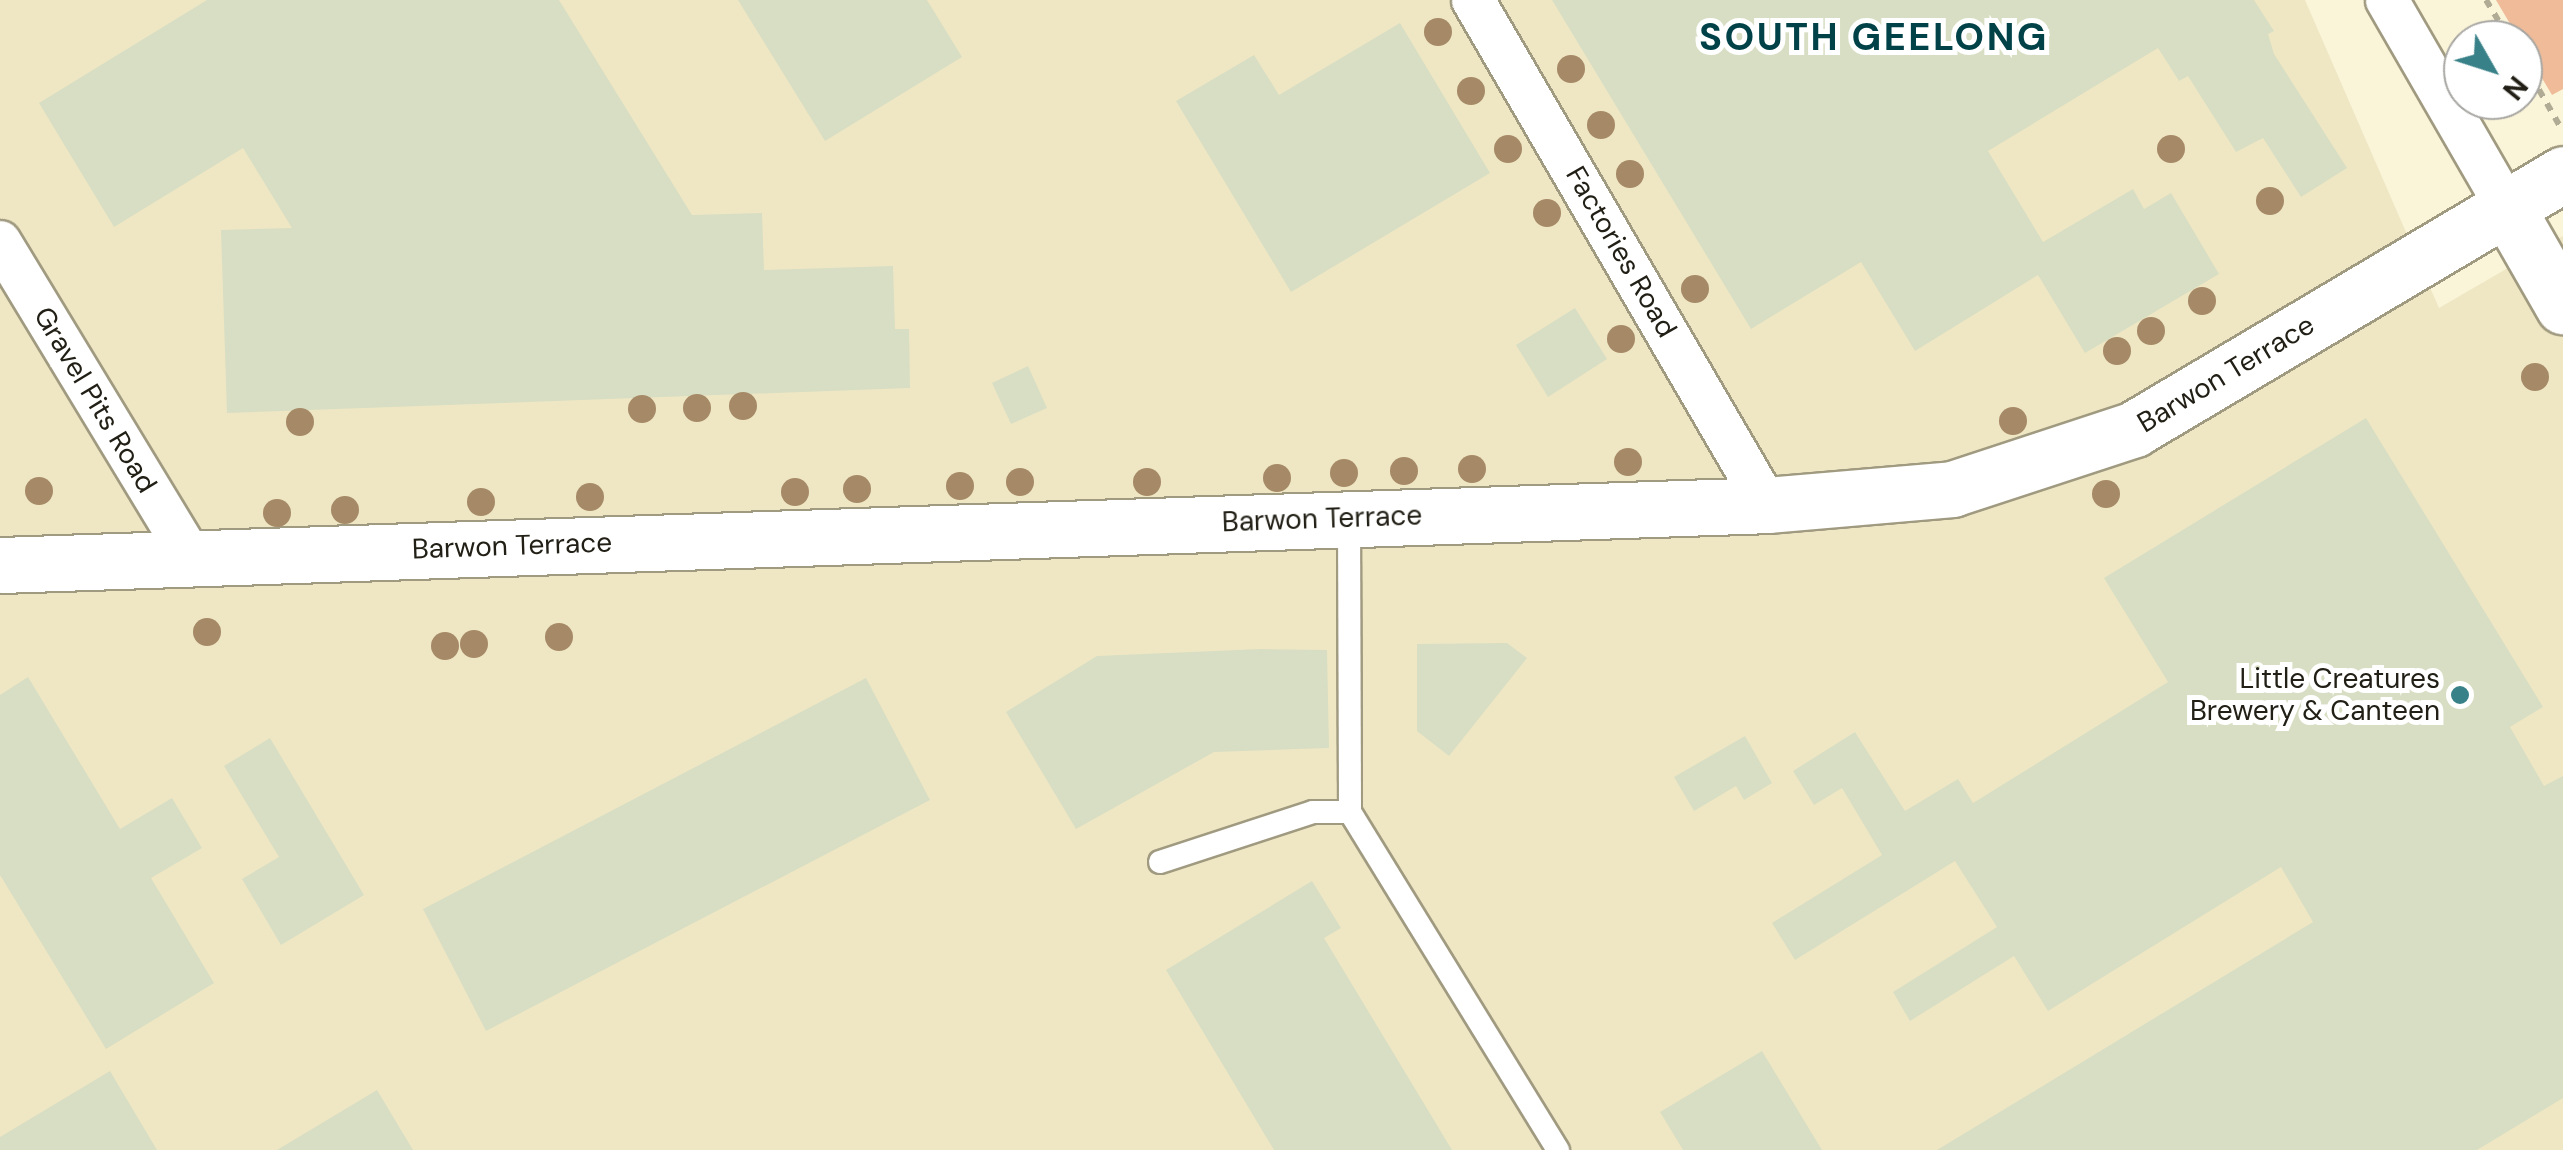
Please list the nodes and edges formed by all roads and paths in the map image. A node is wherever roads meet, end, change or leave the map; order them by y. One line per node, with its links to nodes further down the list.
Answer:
1 (1472, 0): 8 (street, Factories Road)
2 (2387, 0): 5 (street)
3 (2543, 108): 4 (path)
4 (2562, 151): 5 (street, Barwon Terrace)
5 (2508, 210): 7 (street); 8 (street, Barwon Terrace)
6 (0, 242): 10 (street, Gravel Pits Road)
7 (2563, 306)
8 (1767, 505): 9 (street, Barwon Terrace)
9 (1349, 518): 10 (street, Barwon Terrace); 12 (lane)
10 (190, 557): 11 (street, Barwon Terrace)
11 (0, 565)
12 (1350, 812): 13 (lane); 14 (lane)
13 (1160, 862)
14 (1558, 1150)

